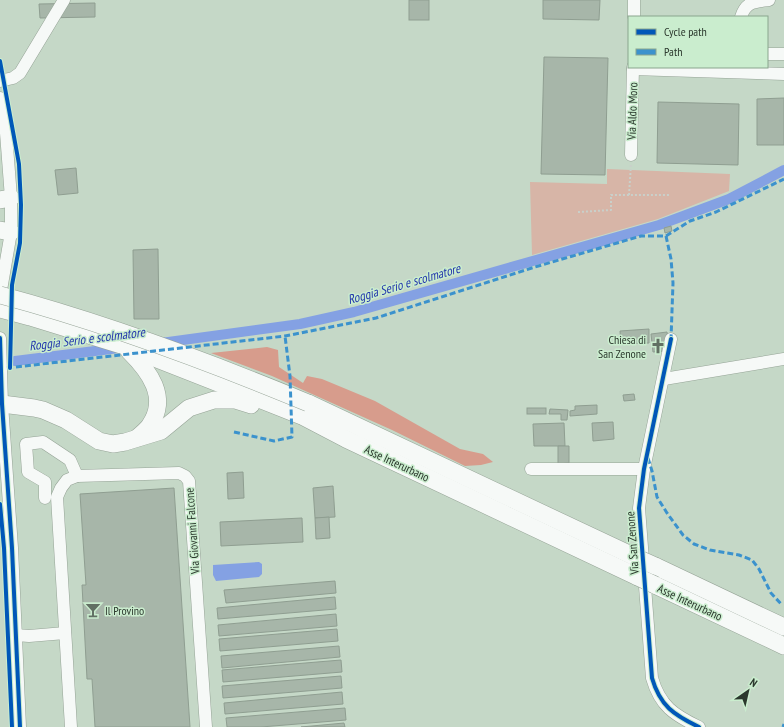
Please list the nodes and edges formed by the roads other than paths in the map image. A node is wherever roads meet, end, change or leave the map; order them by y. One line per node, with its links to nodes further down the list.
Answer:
1 (64, 0): 11 (street)
2 (634, 0): 4 (street)
3 (769, 0): 5 (street)
4 (634, 16)
5 (741, 16)
6 (768, 54): 7 (street)
7 (784, 54)
8 (633, 68): 9 (street); 13 (street, Via Aldo Moro)
9 (741, 70): 10 (street)
10 (784, 74)
11 (0, 81)
12 (0, 98): 14 (street)
13 (631, 155)
14 (6, 199): 15 (street)
15 (6, 231): 16 (street)
16 (0, 296): 25 (highway, Asse Interurbano, bridge)
17 (0, 309): 20 (highway, Asse Interurbano)
18 (671, 339): 23 (street, Via San Zenone)
19 (0, 346): 22 (street)
20 (124, 346): 25 (highway, Asse Interurbano); 26 (highway)
21 (784, 360): 23 (street)
22 (1, 369): 24 (street)
23 (664, 379): 28 (street, Via San Zenone)
24 (2, 404): 26 (highway); 31 (street)
25 (305, 409): 26 (highway); 32 (highway, Asse Interurbano, bridge); 35 (highway, Asse Interurbano, bridge)
26 (137, 438)
27 (531, 469): 28 (street)
28 (644, 469): 39 (street, Via San Zenone)
29 (77, 476): 30 (street); 33 (street); 38 (street, Via Giovanni Falcone)
30 (45, 498)
31 (6, 548): 34 (street)
32 (784, 627)
33 (65, 633): 34 (street); 37 (street)
34 (16, 635): 36 (street)
35 (784, 646)
36 (20, 727)
37 (71, 727)
38 (206, 727)
39 (699, 727)

